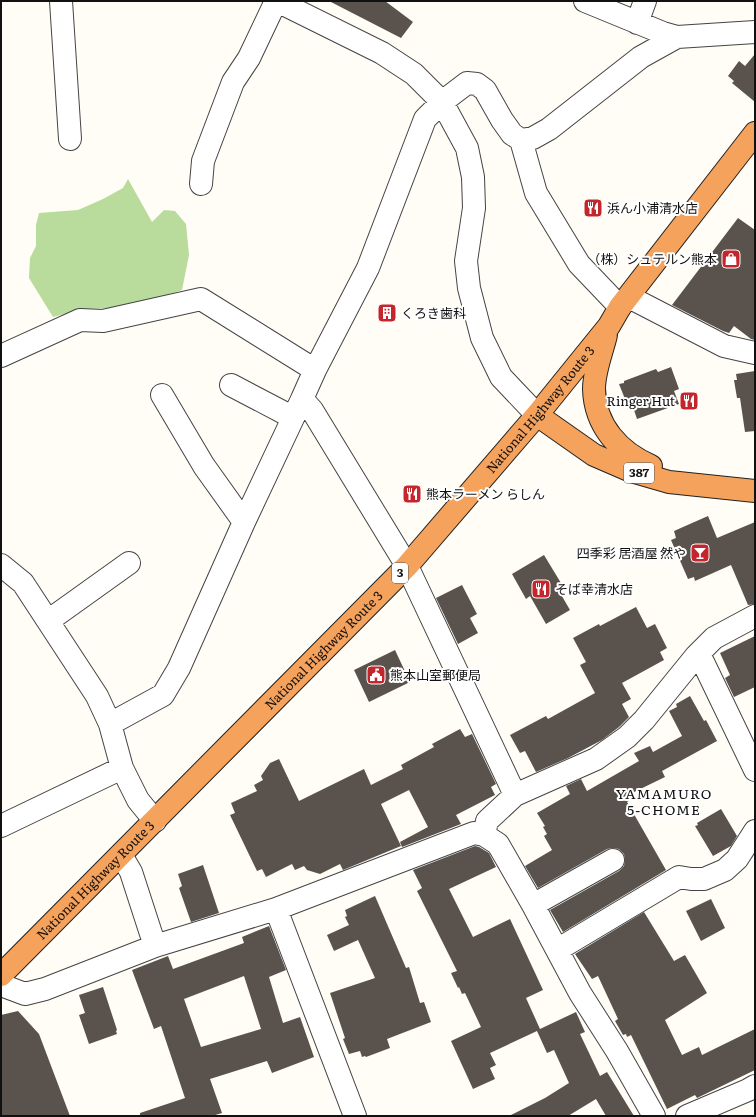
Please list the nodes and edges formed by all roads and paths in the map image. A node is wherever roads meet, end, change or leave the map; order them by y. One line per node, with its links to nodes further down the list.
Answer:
1 (61, 1): 10 (street)
2 (276, 1): 8 (street); 12 (street)
3 (585, 1): 5 (street)
4 (645, 1): 5 (street)
5 (637, 24): 7 (street)
6 (755, 32): 7 (street)
7 (677, 37): 11 (street)
8 (442, 102): 11 (street); 17 (street); 21 (street)
9 (755, 133): 13 (highway, National Highway Route 3 / 3)
10 (70, 139)
11 (521, 140): 13 (street)
12 (202, 184)
13 (624, 302): 14 (highway, National Highway Route 3 / 3); 15 (street)
14 (609, 326): 21 (highway, National Highway Route 3 / 3); 22 (highway)
15 (755, 353)
16 (1, 356): 17 (street)
17 (315, 370): 20 (street)
18 (230, 385): 20 (street)
19 (162, 395): 24 (street)
20 (297, 408): 24 (street); 27 (street)
21 (537, 415): 22 (highway, 387); 27 (highway, National Highway Route 3 / 3)
22 (691, 483): 23 (highway, 387)
23 (755, 491)
24 (244, 522): 31 (street)
25 (129, 563): 29 (street)
26 (1, 565): 29 (street)
27 (407, 566): 34 (street); 35 (highway, National Highway Route 3 / 3)
28 (755, 616): 30 (street)
29 (48, 622): 31 (street)
30 (696, 656): 33 (street); 34 (street)
31 (110, 724): 32 (street)
32 (122, 768): 35 (street); 36 (street)
33 (755, 770)
34 (515, 795): 38 (street)
35 (155, 821): 39 (highway, National Highway Route 3 / 3)
36 (1, 826)
37 (755, 831): 44 (street)
38 (484, 835): 41 (street); 42 (street)
39 (121, 855): 43 (street); 45 (highway, National Highway Route 3 / 3)
40 (612, 860): 41 (street)
41 (533, 905): 44 (street)
42 (276, 909): 43 (street); 48 (street)
43 (155, 946): 46 (street)
44 (557, 950): 49 (street)
45 (1, 975)
46 (1, 985)
47 (753, 1092): 50 (street)
48 (355, 1116)
49 (654, 1116)
50 (687, 1116)

